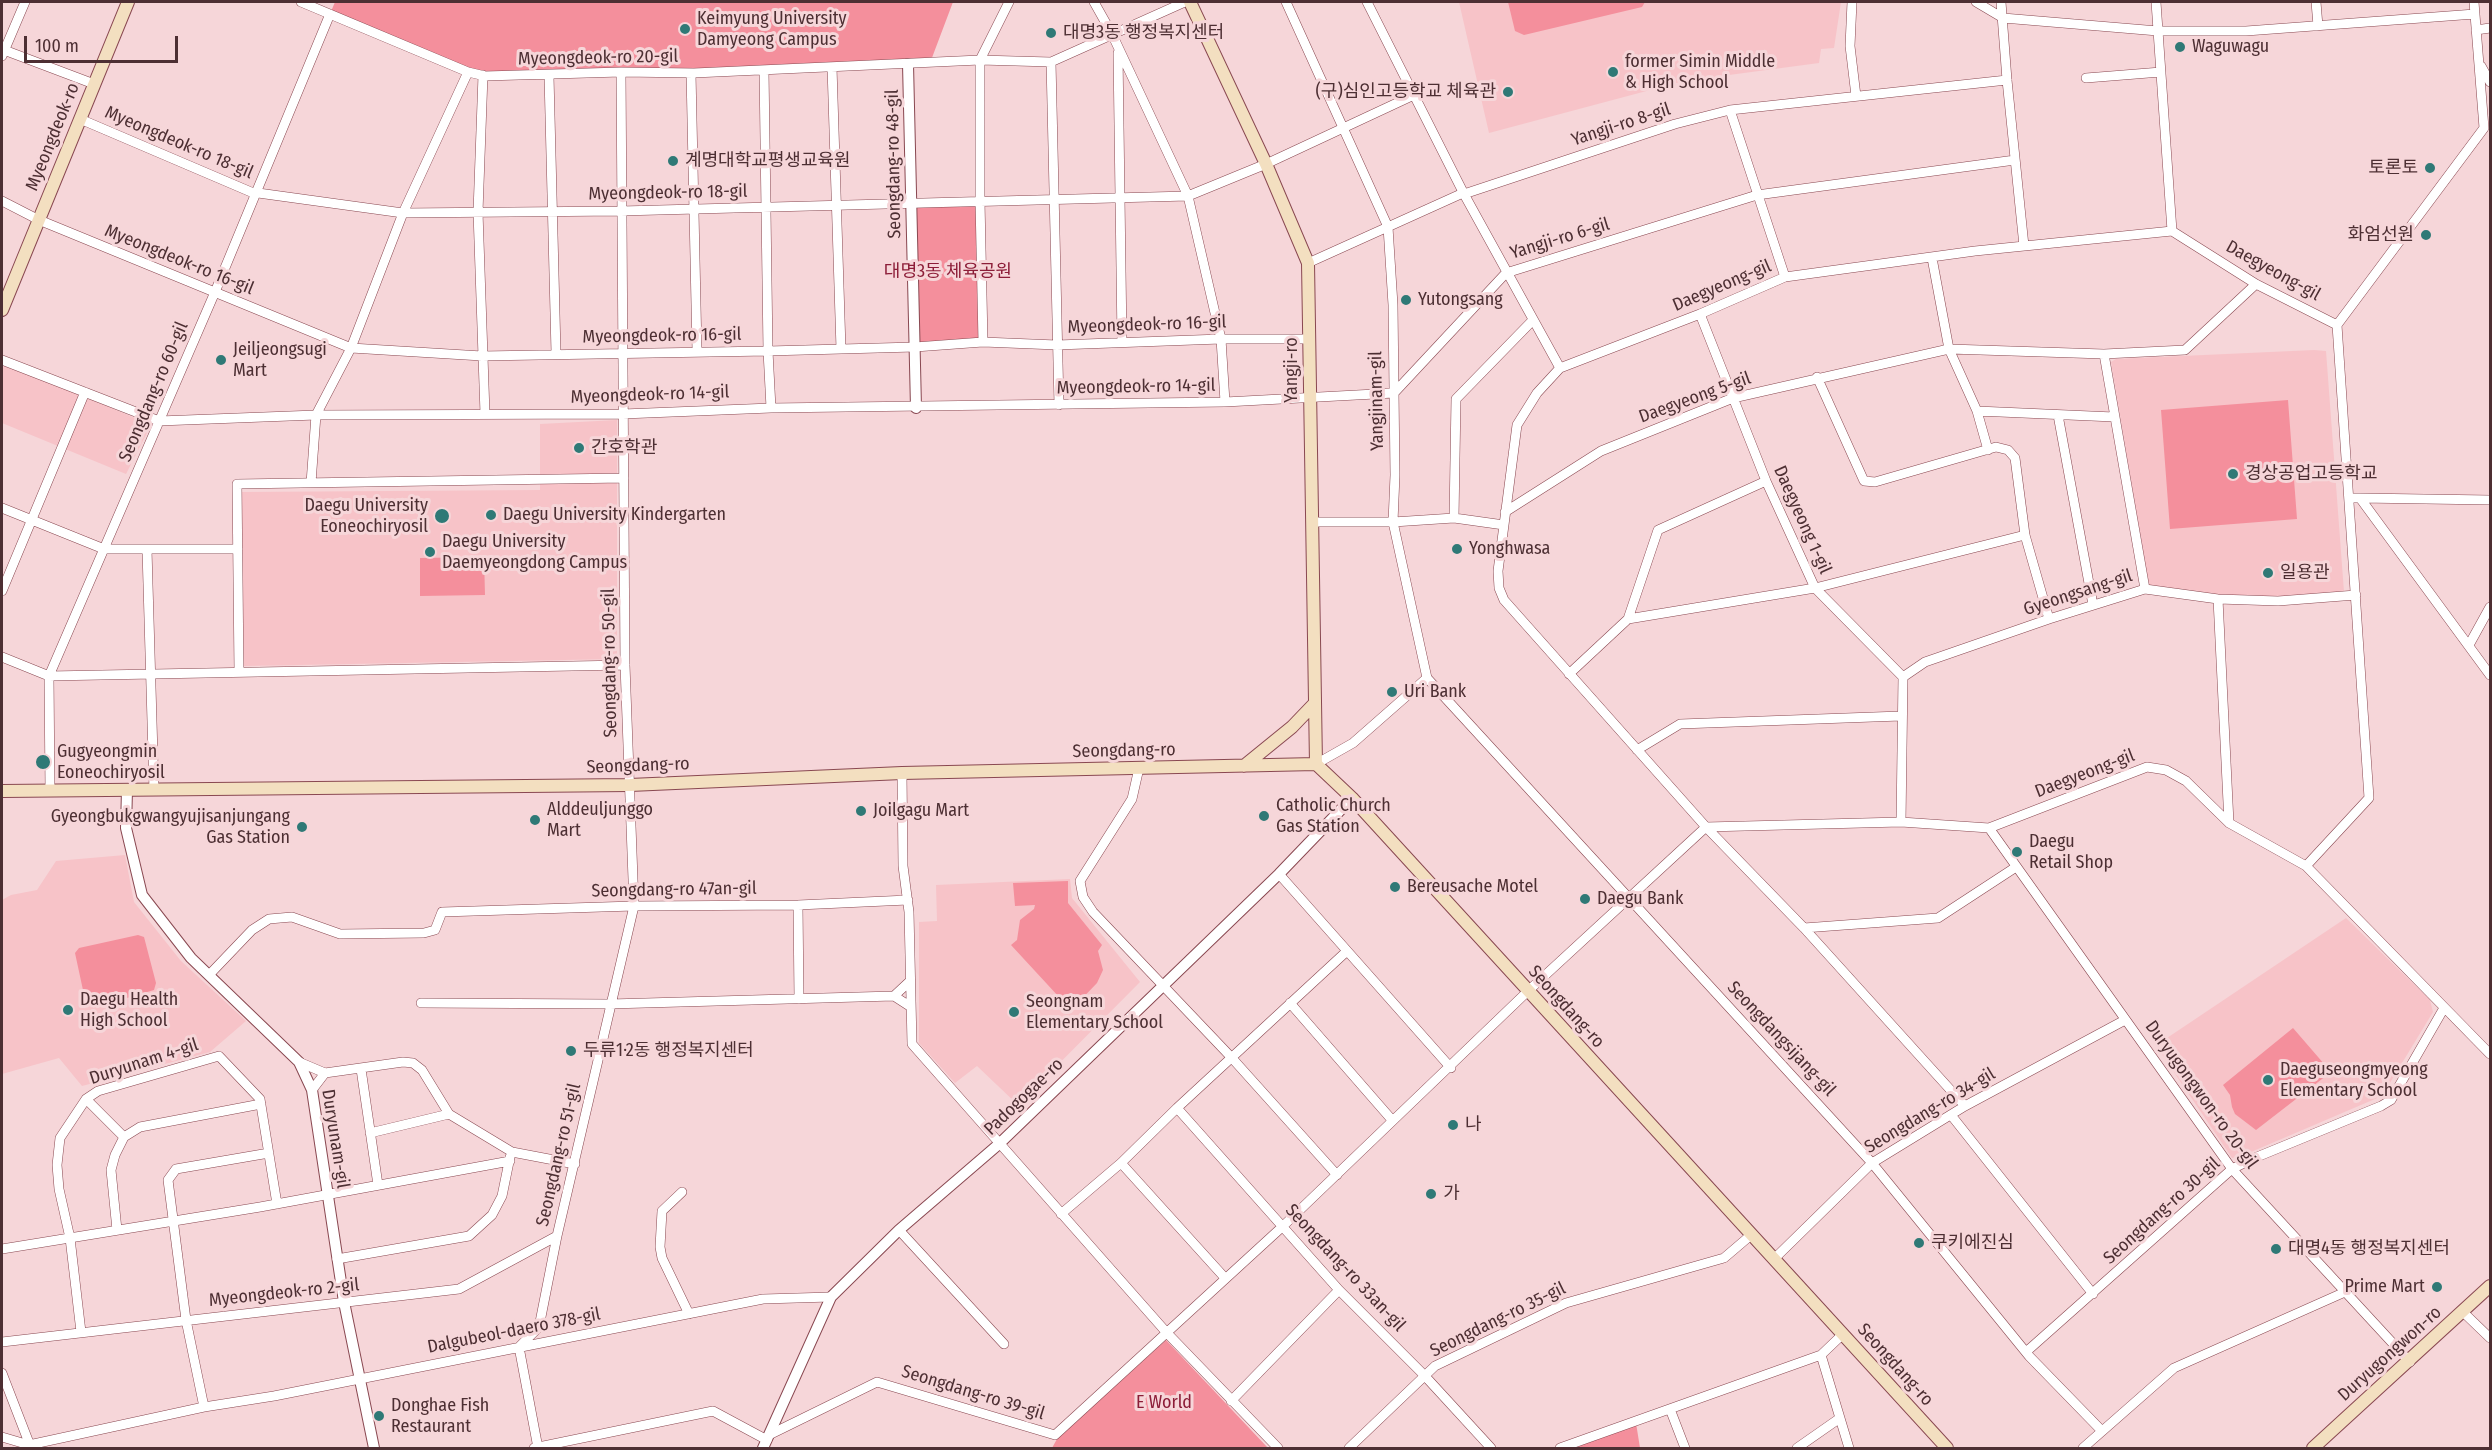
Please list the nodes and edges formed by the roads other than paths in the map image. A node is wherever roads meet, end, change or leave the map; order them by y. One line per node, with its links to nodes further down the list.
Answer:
1 (25, 2): 25 (street)
2 (128, 2): 41 (main road, Myeongdeok-ro)
3 (301, 2): 16 (street, Myeongdeok-ro 20-gil)
4 (1010, 2): 26 (street)
5 (1094, 2): 23 (street)
6 (1185, 2): 23 (street, Myeongdeok-ro 20-gil)
7 (1190, 2): 48 (main road, Yangji-ro)
8 (1286, 2): 46 (street, Yangjinam-gil)
9 (1366, 2): 42 (street)
10 (1852, 2): 43 (street)
11 (1976, 2): 18 (street)
12 (2001, 2): 18 (street)
13 (2156, 2): 22 (street)
14 (2316, 2): 19 (street)
15 (2474, 2): 17 (street)
16 (330, 14): 32 (street, Myeongdeok-ro 20-gil); 49 (street, Seongdang-ro 60-gil)
17 (2475, 14): 19 (street); 21 (street)
18 (2003, 18): 22 (street); 39 (street)
19 (2318, 26): 22 (street)
20 (2490, 28): 21 (street)
21 (2476, 30): 29 (street)
22 (2158, 31): 34 (street)
23 (1112, 34): 24 (street); 27 (street, Myeongdeok-ro 20-gil)
24 (1118, 47): 52 (street); 53 (street)
25 (3, 53): 41 (street)
26 (980, 60): 27 (street, Myeongdeok-ro 20-gil); 28 (street, Myeongdeok-ro 20-gil); 56 (street)
27 (1051, 62): 54 (street)
28 (908, 64): 30 (street, Myeongdeok-ro 20-gil); 57 (street, Seongdang-ro 48-gil)
29 (2479, 64): 40 (street); 78 (street)
30 (832, 67): 31 (street, Myeongdeok-ro 20-gil); 58 (street)
31 (764, 70): 35 (street, Myeongdeok-ro 20-gil); 59 (street)
32 (468, 72): 36 (street, Myeongdeok-ro 20-gil); 64 (street)
33 (621, 72): 35 (street, Myeongdeok-ro 20-gil); 37 (street, Myeongdeok-ro 20-gil); 61 (street, Seongdang-ro 50-gil)
34 (2161, 72): 38 (street); 67 (street)
35 (691, 73): 60 (street)
36 (483, 75): 37 (street, Myeongdeok-ro 20-gil); 62 (street)
37 (549, 76): 63 (street)
38 (2086, 78)
39 (2007, 80): 43 (street, Yangji-ro 8-gil); 47 (street)
40 (2490, 82)
41 (94, 84): 45 (main road, Myeongdeok-ro)
42 (1414, 95): 46 (street, Myeongdeok-ro 18-gil); 50 (street)
43 (1856, 96): 44 (street, Yangji-ro 8-gil)
44 (1730, 110): 50 (street, Yangji-ro 8-gil); 51 (street)
45 (80, 119): 49 (street, Myeongdeok-ro 18-gil); 65 (main road, Myeongdeok-ro)
46 (1343, 128): 48 (street, Myeongdeok-ro 18-gil); 66 (street, Yangjinam-gil)
47 (2015, 160): 51 (street, Yangji-ro 6-gil); 68 (street)
48 (1266, 164): 52 (street, Myeongdeok-ro 18-gil); 70 (main road, Yangji-ro)
49 (257, 193): 64 (street, Myeongdeok-ro 18-gil); 74 (street, Seongdang-ro 60-gil)
50 (1464, 194): 66 (street, Yangji-ro 8-gil); 71 (street)
51 (1757, 195): 71 (street, Yangji-ro 6-gil); 72 (street)
52 (1188, 196): 53 (street, Myeongdeok-ro 18-gil); 79 (street)
53 (1120, 198): 54 (street, Myeongdeok-ro 18-gil); 81 (street)
54 (1054, 200): 56 (street, Myeongdeok-ro 18-gil); 83 (street)
55 (2, 201): 65 (street, Myeongdeok-ro)
56 (980, 201): 57 (street, Myeongdeok-ro 18-gil); 82 (street)
57 (912, 202): 58 (street, Myeongdeok-ro 18-gil); 84 (street, Seongdang-ro 48-gil)
58 (835, 205): 59 (street, Myeongdeok-ro 18-gil); 86 (street)
59 (765, 207): 60 (street, Myeongdeok-ro 18-gil); 89 (street)
60 (693, 208): 61 (street, Myeongdeok-ro 18-gil); 88 (street)
61 (621, 211): 63 (street, Myeongdeok-ro 18-gil); 90 (street, Seongdang-ro 50-gil)
62 (478, 212): 63 (street, Myeongdeok-ro 18-gil); 64 (street, Myeongdeok-ro 18-gil); 93 (street)
63 (551, 212): 91 (street)
64 (402, 213): 85 (street)
65 (39, 220): 74 (street, Myeongdeok-ro 16-gil); 75 (main road, Myeongdeok-ro)
66 (1388, 227): 70 (street, Yangji-ro 8-gil); 98 (street, Yangjinam-gil)
67 (2172, 231): 68 (street, Daegyeong-gil); 73 (street, Daegyeong-gil)
68 (2024, 246): 69 (street, Daegyeong-gil)
69 (1932, 258): 72 (street, Daegyeong-gil); 87 (street)
70 (1308, 263): 80 (main road, Yangji-ro)
71 (1506, 273): 77 (street); 98 (street, Yangji-ro 6-gil)
72 (1785, 277): 76 (street, Daegyeong-gil)
73 (2256, 284): 78 (street, Daegyeong-gil); 92 (street, Daegyeong 5-gil)
74 (215, 292): 85 (street, Myeongdeok-ro 16-gil); 111 (street, Seongdang-ro 60-gil)
75 (2, 310)
76 (1700, 314): 95 (street, Daegyeong-gil); 100 (street, Daegyeong 1-gil)
77 (1533, 320): 95 (street); 121 (street)
78 (2337, 326): 116 (street)
79 (1221, 339): 80 (street, Myeongdeok-ro 16-gil); 81 (street, Myeongdeok-ro 16-gil); 101 (street)
80 (1310, 339): 99 (main road, Yangji-ro)
81 (1122, 341): 83 (street, Myeongdeok-ro 16-gil)
82 (983, 342): 83 (street, Myeongdeok-ro 16-gil); 84 (street, Myeongdeok-ro 16-gil)
83 (1057, 345): 102 (street)
84 (915, 347): 86 (street, Myeongdeok-ro 16-gil); 104 (street, Seongdang-ro 48-gil)
85 (351, 348): 93 (street, Myeongdeok-ro 16-gil); 108 (street)
86 (841, 349): 89 (street, Myeongdeok-ro 16-gil)
87 (1949, 349): 92 (street, Daegyeong 5-gil); 96 (street, Daegyeong 5-gil); 105 (street)
88 (698, 351): 89 (street, Myeongdeok-ro 16-gil); 90 (street, Myeongdeok-ro 16-gil)
89 (768, 351): 103 (street)
90 (625, 352): 91 (street, Myeongdeok-ro 16-gil); 107 (street, Seongdang-ro 50-gil)
91 (556, 353): 93 (street, Myeongdeok-ro 16-gil)
92 (2104, 354): 110 (street, Gyeongsang-gil)
93 (482, 356): 106 (street)
94 (2, 360): 97 (street, Myeongdeok-ro 14-gil)
95 (1560, 368): 120 (street, Daegyeong-gil)
96 (1817, 377): 100 (street, Daegyeong 5-gil); 112 (street)
97 (85, 393): 111 (street, Myeongdeok-ro 14-gil); 122 (street)
98 (1394, 393): 99 (street); 124 (street, Yangjinam-gil)
99 (1310, 398): 101 (street, Myeongdeok-ro 14-gil); 123 (main road, Yangji-ro)
100 (1733, 398): 114 (street, Daegyeong 1-gil); 120 (street, Daegyeong 5-gil)
101 (1225, 402): 102 (street, Myeongdeok-ro 14-gil)
102 (1059, 405): 104 (street, Myeongdeok-ro 14-gil)
103 (771, 408): 104 (street, Myeongdeok-ro 14-gil); 107 (street, Myeongdeok-ro 14-gil)
104 (916, 408)
105 (1977, 411): 109 (street); 112 (street)
106 (485, 414): 107 (street, Myeongdeok-ro 14-gil); 108 (street, Myeongdeok-ro 14-gil)
107 (623, 414): 113 (street, Seongdang-ro 50-gil)
108 (316, 415): 111 (street, Myeongdeok-ro 14-gil); 115 (street)
109 (2058, 415): 110 (street); 135 (street)
110 (2114, 417): 131 (street, Gyeongsang-gil)
111 (159, 421): 127 (street, Seongdang-ro 60-gil)
112 (1988, 450): 126 (street)
113 (624, 478): 115 (street); 141 (street, Seongdang-ro 50-gil)
114 (1766, 481): 130 (street, Daegyeong 1-gil); 137 (street)
115 (311, 483): 128 (street)
116 (2349, 498): 117 (street); 133 (street)
117 (2360, 498): 118 (street); 139 (street)
118 (2490, 500)
119 (2, 508): 122 (street)
120 (1505, 512): 125 (street, Daegyeong-gil)
121 (1454, 518): 124 (street); 125 (street)
122 (31, 521): 127 (street); 132 (street)
123 (1312, 522): 124 (street); 149 (main road, Yangji-ro)
124 (1393, 522): 148 (street, Yangjinam-gil)
125 (1504, 525): 144 (street, Daegyeong-gil)
126 (2025, 535): 130 (street); 138 (street)
127 (104, 549): 129 (street); 146 (street, Seongdang-ro 60-gil)
128 (238, 549): 129 (street); 142 (street)
129 (147, 550): 143 (street)
130 (1815, 588): 137 (street); 147 (street, Daegyeong 1-gil)
131 (2145, 589): 134 (street); 135 (street, Gyeongsang-gil)
132 (2, 591)
133 (2356, 595): 134 (street); 166 (street)
134 (2218, 599): 163 (street)
135 (2093, 605): 138 (street, Gyeongsang-gil)
136 (2490, 607): 139 (street)
137 (1628, 619): 144 (street)
138 (2049, 619): 147 (street, Gyeongsang-gil)
139 (2469, 645): 145 (street)
140 (2, 657): 146 (street)
141 (625, 665): 142 (street); 156 (street, Seongdang-ro 50-gil)
142 (239, 672): 143 (street)
143 (149, 673): 146 (street); 158 (street)
144 (1569, 674): 151 (street, Daegyeong-gil)
145 (2490, 675)
146 (49, 676): 160 (street, Seongdang-ro 60-gil)
147 (1903, 677): 150 (street)
148 (1427, 678): 152 (street); 169 (street, Seongdangsijang-gil)
149 (1315, 703): 152 (main road, Yangji-ro); 153 (main road)
150 (1901, 716): 151 (street); 162 (street)
151 (1636, 750): 164 (street, Daegyeong-gil)
152 (1316, 764): 153 (main road, Seongdang-ro); 161 (main road, Seongdang-ro)
153 (1244, 766): 154 (main road, Seongdang-ro)
154 (1139, 768): 155 (main road, Seongdang-ro); 177 (street)
155 (902, 773): 156 (main road, Seongdang-ro); 170 (street)
156 (630, 786): 158 (main road, Seongdang-ro); 172 (street, Seongdang-ro 51-gil)
157 (127, 790): 158 (main road, Seongdang-ro); 160 (main road, Seongdang-ro); 175 (street, Duryunam-gil)
158 (154, 790)
159 (2, 791): 160 (main road, Seongdang-ro)
160 (50, 791)
161 (1352, 798): 168 (street, Padogogae-ro); 178 (main road, Seongdang-ro)
162 (1901, 822): 164 (street, Daegyeong-gil); 165 (street, Daegyeong-gil)
163 (2229, 824): 165 (street, Daegyeong-gil); 166 (street, Daegyeong-gil)
164 (1706, 827): 169 (street); 173 (street)
165 (1989, 828): 167 (street, Duryugongwon-ro 20-gil)
166 (2306, 866): 185 (street, Daegyeong-gil)
167 (2016, 867): 173 (street); 186 (street, Duryugongwon-ro 20-gil)
168 (1279, 874): 174 (street); 177 (street, Padogogae-ro)
169 (1628, 898): 178 (street); 207 (street, Seongdangsijang-gil)
170 (908, 900): 171 (street, Seongdang-ro 47an-gil); 176 (street)
171 (798, 905): 172 (street, Seongdang-ro 47an-gil); 180 (street)
172 (634, 906): 175 (street, Seongdang-ro 47an-gil); 183 (street, Seongdang-ro 51-gil)
173 (1804, 928): 196 (street)
174 (1347, 951): 182 (street); 190 (street)
175 (209, 975): 189 (street, Duryunam-gil)
176 (909, 982): 179 (street); 184 (street)
177 (1164, 985): 188 (street); 203 (street, Padogogae-ro)
178 (1528, 991): 190 (street, Seongdang-ro 39-gil); 220 (main road, Seongdang-ro)
179 (894, 996): 180 (street); 184 (street)
180 (799, 999): 183 (street)
181 (421, 1003): 183 (street)
182 (1290, 1003): 188 (street); 200 (street)
183 (610, 1005): 208 (street, Seongdang-ro 51-gil)
184 (910, 1007): 203 (street)
185 (2444, 1008): 187 (street, Daegyeong-gil); 209 (street, Seongdang-ro 30-gil)
186 (2125, 1020): 196 (street, Seongdang-ro 34-gil); 209 (street, Duryugongwon-ro 20-gil)
187 (2490, 1054)
188 (1232, 1057): 197 (street); 210 (street)
189 (299, 1062): 192 (street); 193 (street, Duryunam-gil)
190 (1451, 1068): 200 (street, Seongdang-ro 39-gil)
191 (361, 1069): 192 (street); 198 (street); 201 (street)
192 (326, 1073): 193 (street)
193 (312, 1090): 213 (street, Duryunam-gil)
194 (86, 1099): 195 (street, Duryunam 4-gil); 202 (street); 222 (street, Duryunam 4-gil)
195 (261, 1104): 202 (street); 204 (street, Duryunam 4-gil)
196 (1965, 1106): 199 (street, Seongdang-ro 34-gil)
197 (1177, 1108): 206 (street); 217 (street, Seongdang-ro 33an-gil)
198 (449, 1114): 201 (street); 205 (street)
199 (1951, 1115): 207 (street, Seongdang-ro 34-gil); 230 (street)
200 (1392, 1120): 210 (street, Seongdang-ro 39-gil)
201 (370, 1133): 211 (street)
202 (124, 1137): 218 (street)
203 (999, 1144): 215 (street); 219 (street, Padogogae-ro)
204 (269, 1153): 214 (street, Duryunam 4-gil); 216 (street)
205 (511, 1156): 208 (street); 211 (street); 224 (street)
206 (1121, 1163): 215 (street); 226 (street)
207 (1872, 1163): 225 (street, Seongdang-ro 34-gil); 243 (street, Seongdangsijang-gil)
208 (575, 1164): 221 (street, Seongdang-ro 51-gil)
209 (2232, 1169): 229 (street, Duryugongwon-ro 20-gil); 230 (street, Seongdang-ro 30-gil)
210 (1337, 1175): 217 (street, Seongdang-ro 39-gil)
211 (378, 1185): 213 (street)
212 (682, 1192): 234 (street)
213 (327, 1195): 214 (street); 224 (street, Duryunam-gil)
214 (277, 1204): 216 (street)
215 (1061, 1214): 237 (street)
216 (172, 1222): 218 (street); 235 (street)
217 (1282, 1227): 226 (street, Seongdang-ro 39-gil); 228 (street, Seongdang-ro 33an-gil)
218 (117, 1230): 222 (street)
219 (899, 1230): 231 (street, Padogogae-ro); 241 (street)
220 (1751, 1235): 225 (main road, Seongdang-ro); 247 (street, Seongdang-ro 35-gil)
221 (557, 1236): 232 (street, Myeongdeok-ro 2-gil); 242 (street, Seongdang-ro 51-gil)
222 (70, 1238): 223 (street); 236 (street, Duryunam 4-gil)
223 (2, 1249)
224 (337, 1259): 232 (street, Duryunam-gil)
225 (1774, 1259): 238 (main road, Seongdang-ro)
226 (1225, 1278): 237 (street, Seongdang-ro 39-gil)
227 (2490, 1286): 233 (main road, Duryugongwon-ro)
228 (1339, 1290): 247 (street, Seongdang-ro 33an-gil); 249 (street)
229 (2345, 1292): 245 (street, Duryugongwon-ro 20-gil); 253 (street)
230 (2092, 1294): 243 (street, Seongdang-ro 30-gil)
231 (831, 1297): 234 (street, Dalgubeol-daero 378-gil); 255 (street, Padogogae-ro)
232 (344, 1302): 235 (street, Myeongdeok-ro 2-gil); 248 (street, Duryunam-gil)
233 (2463, 1312): 239 (street); 245 (main road, Duryugongwon-ro)
234 (689, 1314): 242 (street, Dalgubeol-daero 378-gil)
235 (186, 1320): 236 (street, Myeongdeok-ro 2-gil); 250 (street)
236 (81, 1332): 240 (street, Myeongdeok-ro 2-gil)
237 (1167, 1333): 249 (street); 255 (street, Seongdang-ro 39-gil)
238 (1843, 1334): 244 (street); 266 (main road, Seongdang-ro)
239 (2490, 1338)
240 (2, 1342)
241 (1004, 1344)
242 (519, 1347): 248 (street, Dalgubeol-daero 378-gil); 257 (street)
243 (2026, 1352): 253 (street, Seongdangsijang-gil)
244 (1821, 1354): 251 (street); 252 (street)
245 (2410, 1362): 268 (main road, Duryugongwon-ro)
246 (2, 1373): 256 (street)
247 (1424, 1375): 260 (street, Seongdang-ro 35-gil); 261 (street, Seongdang-ro 33an-gil)
248 (359, 1378): 250 (street, Dalgubeol-daero 378-gil); 258 (street, Duryunam-gil)
249 (1231, 1401): 259 (street)
250 (204, 1407): 256 (street, Dalgubeol-daero 378-gil)
251 (1670, 1408): 262 (street); 263 (street)
252 (1840, 1418): 264 (street); 265 (street)
253 (2102, 1430): 267 (street)
254 (2, 1437): 256 (street, Dalgubeol-daero 378-gil)
255 (767, 1441): 257 (street)
256 (30, 1447)
257 (538, 1448)
258 (374, 1449)
259 (1278, 1449)
260 (1349, 1449)
261 (1491, 1449)
262 (1560, 1449)
263 (1685, 1449)
264 (1797, 1449)
265 (1849, 1449)
266 (1947, 1449)
267 (2083, 1449)
268 (2313, 1449)

